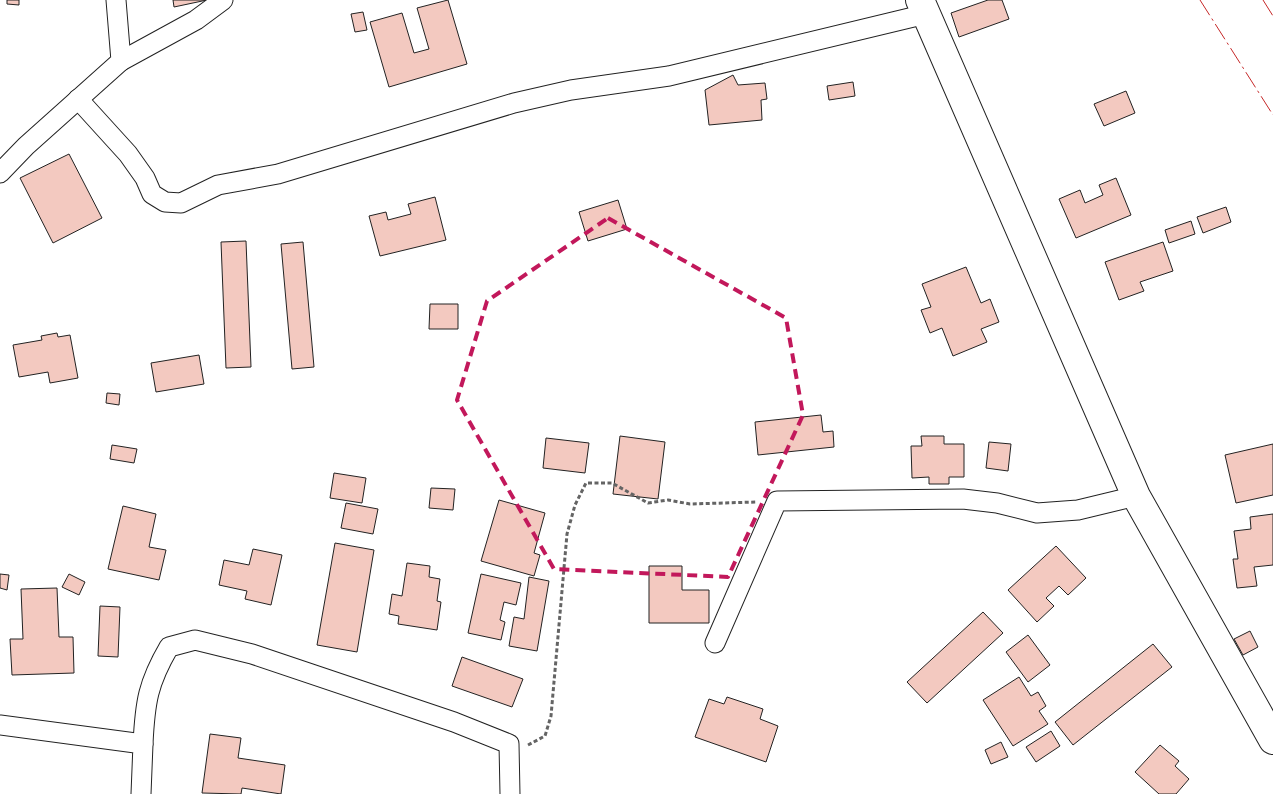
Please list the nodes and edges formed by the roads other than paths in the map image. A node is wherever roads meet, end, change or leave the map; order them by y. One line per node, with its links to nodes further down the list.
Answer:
1 (116, 0): 4 (street)
2 (223, 0): 4 (street)
3 (923, 7): 5 (street); 7 (street)
4 (121, 61): 5 (street)
5 (78, 100): 6 (street)
6 (0, 172)
7 (1136, 496): 8 (street); 10 (street)
8 (714, 642)
9 (0, 725): 11 (street)
10 (1273, 740)
11 (143, 744): 12 (street); 13 (street)
12 (141, 794)
13 (510, 794)

